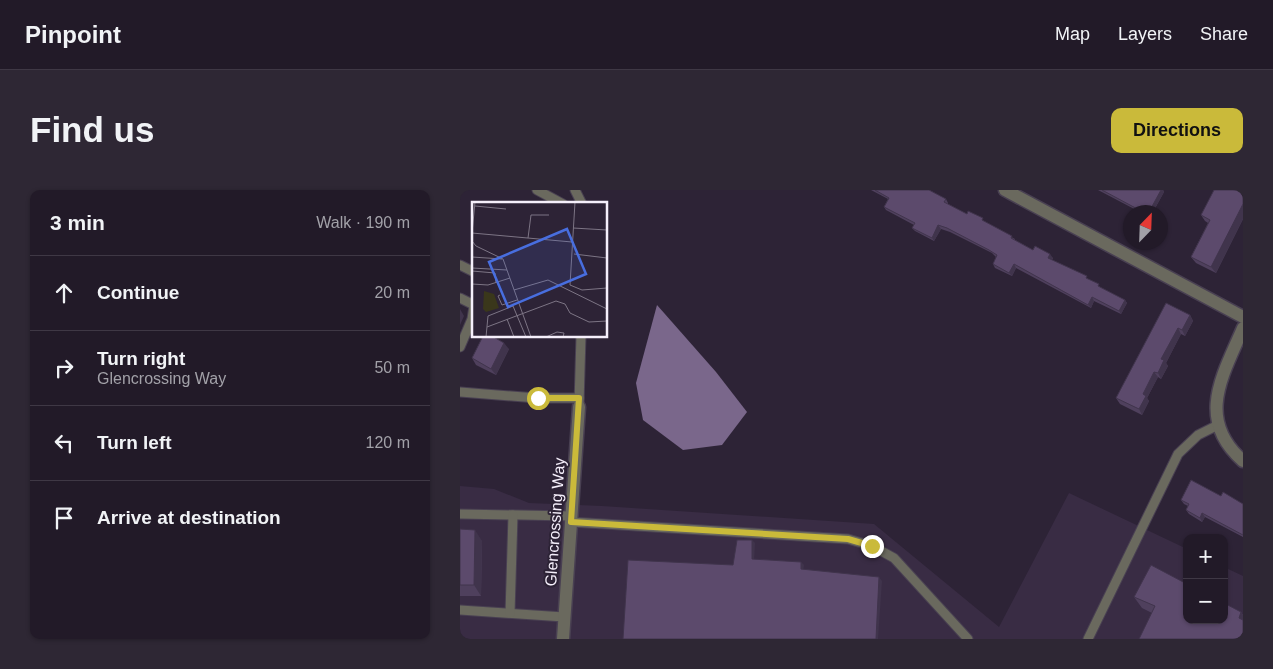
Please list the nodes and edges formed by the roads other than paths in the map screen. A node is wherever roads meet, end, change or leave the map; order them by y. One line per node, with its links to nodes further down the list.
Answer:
1 (537, 190): 4 (lane)
2 (575, 190): 5 (lane)
3 (1005, 190): 10 (street)
4 (559, 202)
5 (581, 202)
6 (460, 265): 7 (lane)
7 (472, 271)
8 (460, 298): 9 (lane)
9 (472, 304)
10 (1243, 317)
11 (472, 319): 14 (lane)
12 (1243, 328): 17 (street)
13 (581, 338): 16 (lane)
14 (460, 348)
15 (460, 392): 16 (lane)
16 (579, 402): 21 (street, Glencrossing Way)
17 (1218, 425): 18 (street); 27 (lane)
18 (1243, 461)
19 (460, 514): 20 (lane)
20 (513, 515): 21 (lane); 23 (lane)
21 (571, 519): 24 (street, Glencrossing Way); 26 (lane)
22 (460, 610): 23 (lane)
23 (510, 613): 24 (lane)
24 (564, 617): 25 (street, Glencrossing Way)
25 (563, 639)
26 (968, 639)
27 (1088, 639)

